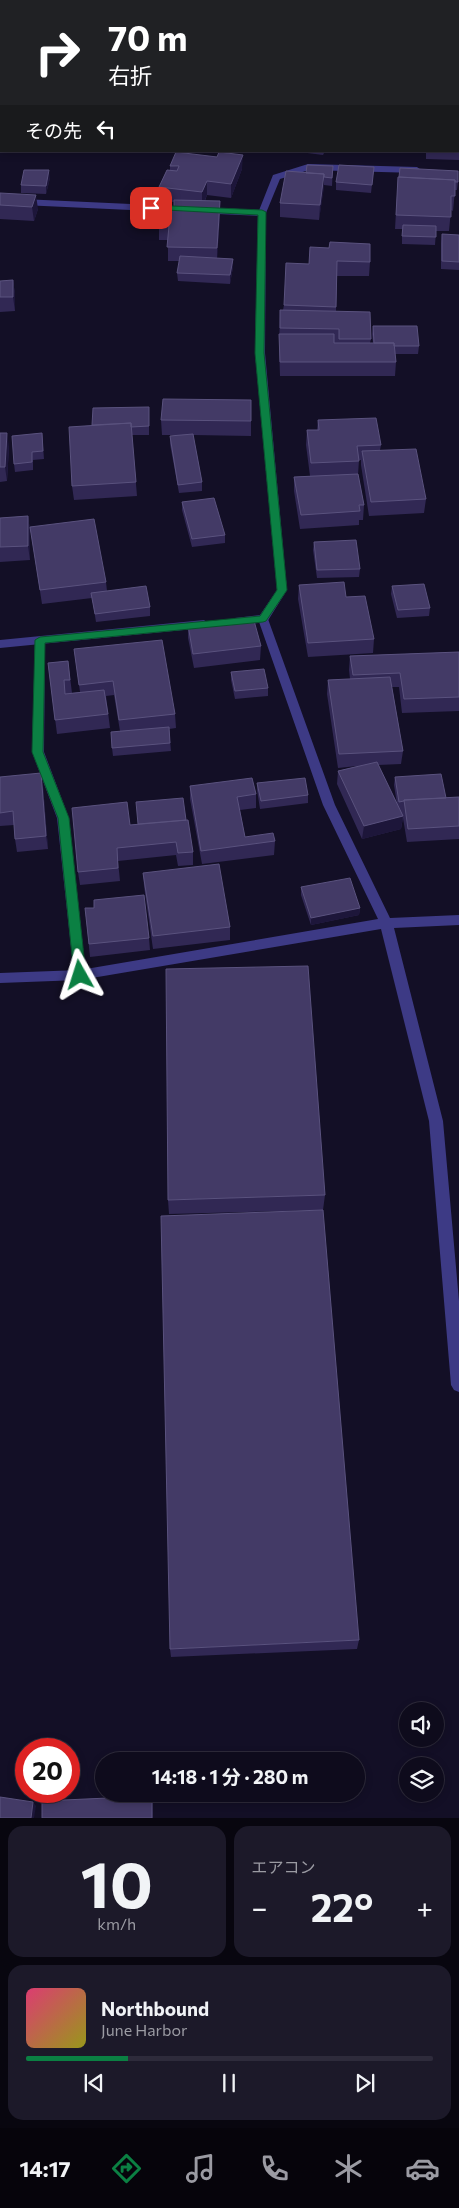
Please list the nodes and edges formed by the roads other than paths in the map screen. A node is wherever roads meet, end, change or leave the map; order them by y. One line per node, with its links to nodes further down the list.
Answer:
1 (431, 170): 3 (street)
2 (0, 201): 3 (street)
3 (262, 212): 4 (street)
4 (263, 619): 5 (street); 8 (street)
5 (40, 640): 6 (street); 9 (street)
6 (0, 644)
7 (459, 920): 8 (street)
8 (386, 923): 9 (street); 11 (street)
9 (80, 975): 10 (street)
10 (0, 978)
11 (459, 1386)

